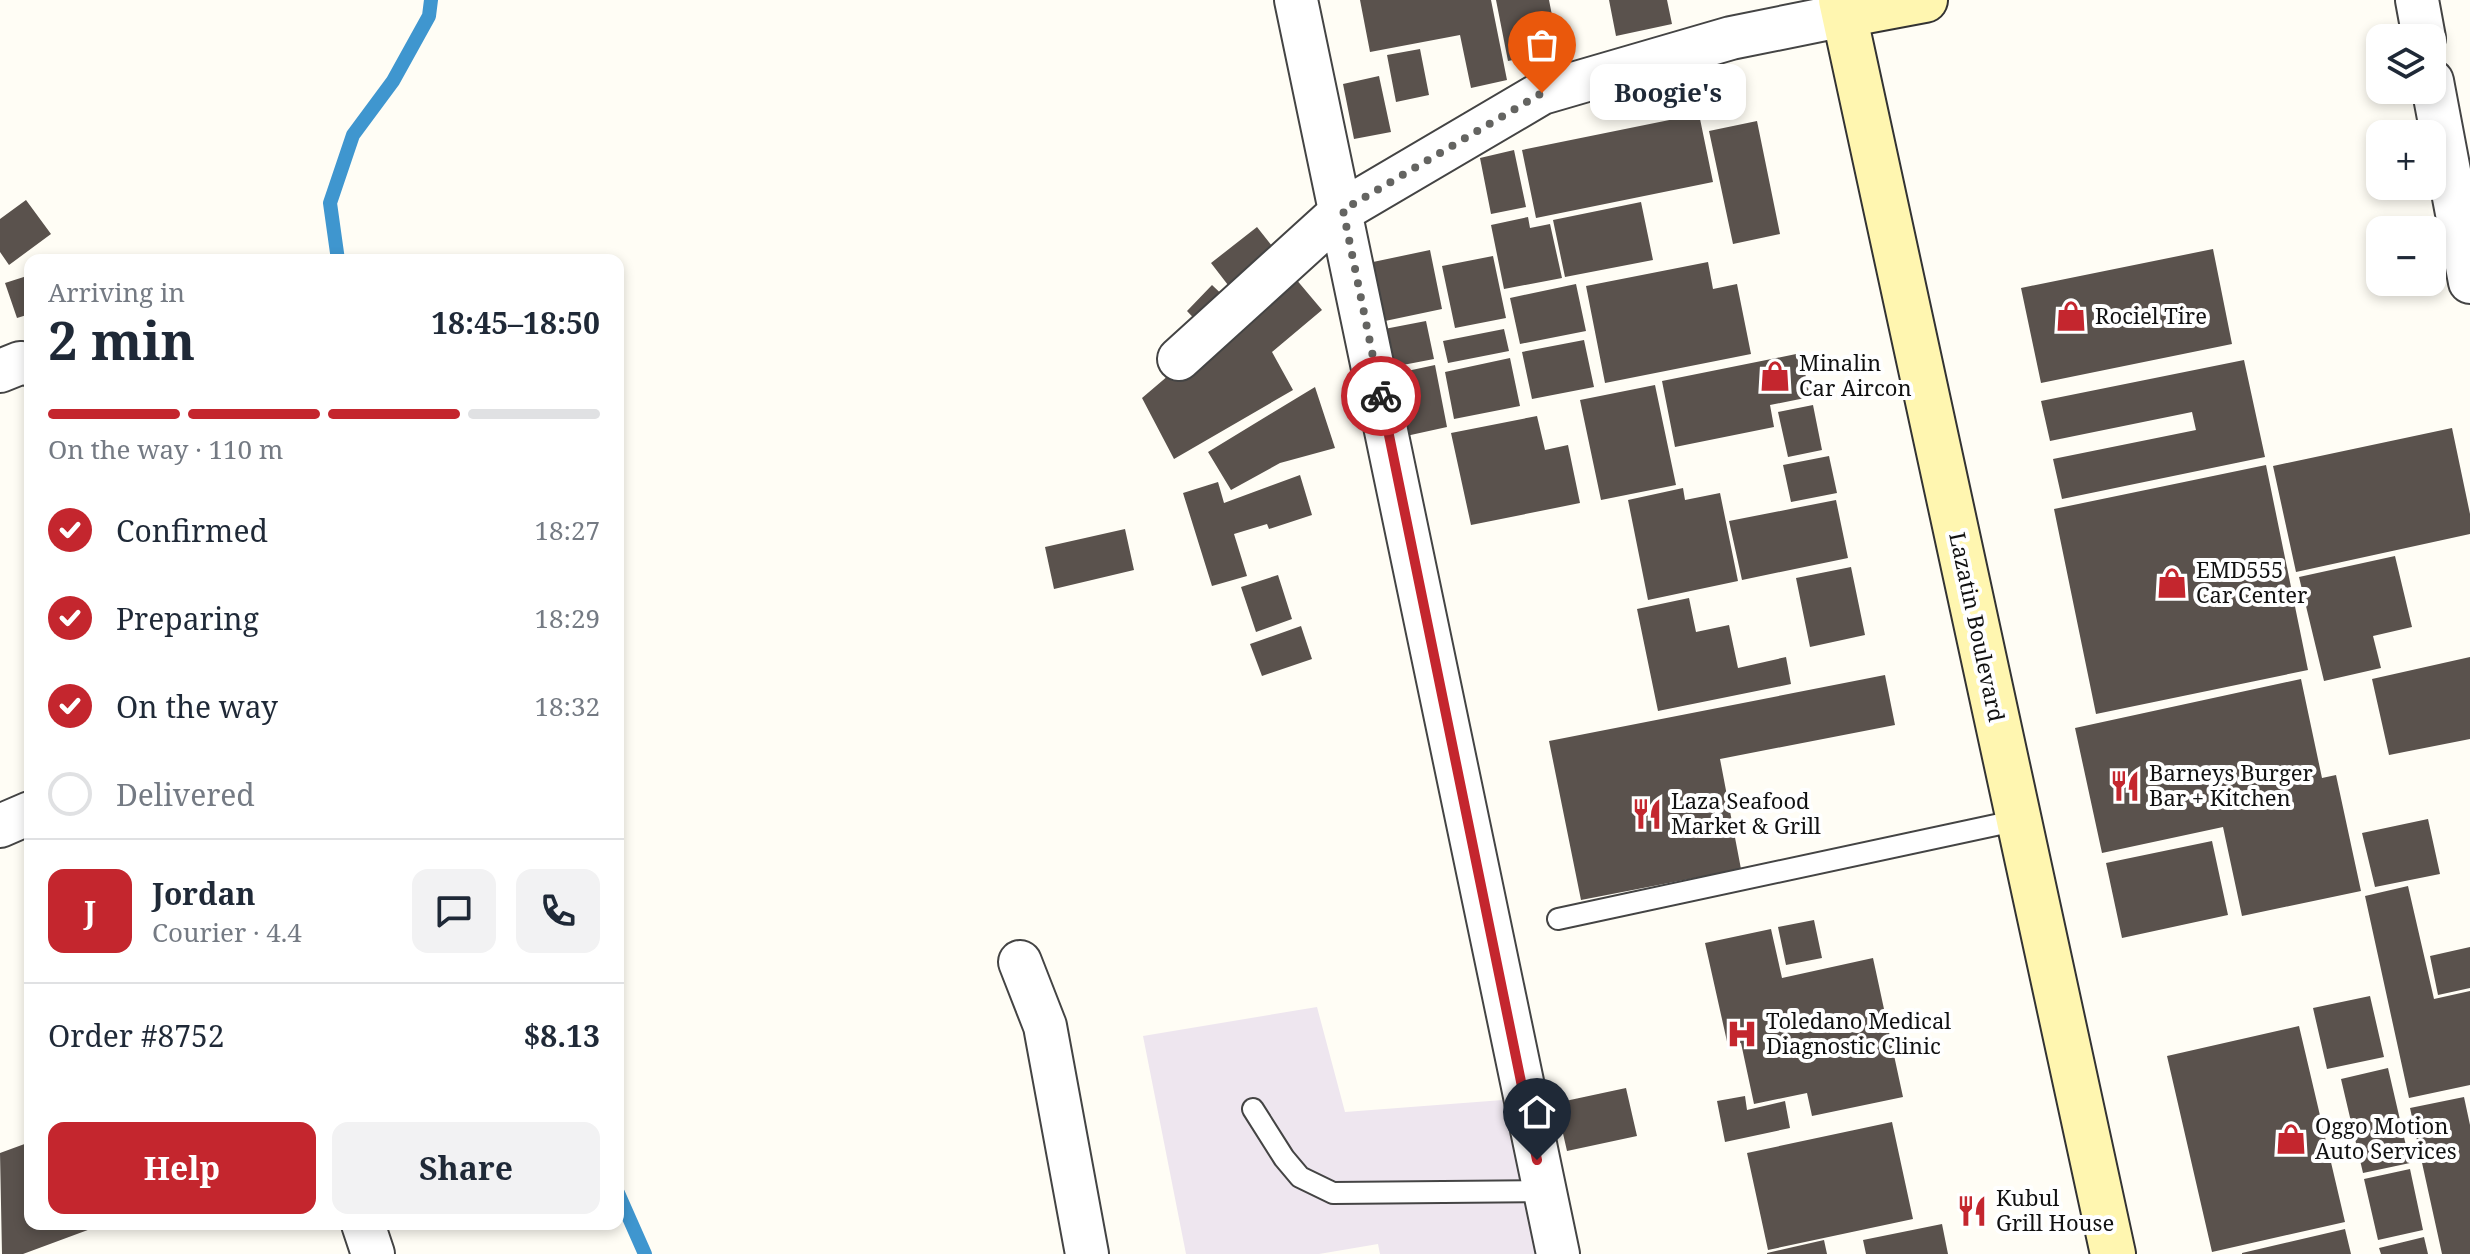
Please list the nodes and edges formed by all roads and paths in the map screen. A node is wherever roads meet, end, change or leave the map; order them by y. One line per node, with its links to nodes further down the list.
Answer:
1 (1296, 0): 7 (street)
2 (1925, 0): 4 (main road)
3 (2417, 0): 5 (street)
4 (1843, 7): 7 (street); 13 (main road, Lazatin Boulevard)
5 (2421, 24)
6 (2436, 104): 8 (street)
7 (1343, 210): 9 (street); 18 (street)
8 (2470, 282)
9 (1179, 359)
10 (24, 363): 11 (street)
11 (0, 371)
12 (24, 816): 14 (street)
13 (2019, 820): 15 (lane); 23 (main road, Lazatin Boulevard)
14 (0, 826)
15 (1558, 919)
16 (1020, 962): 21 (street)
17 (1253, 1109): 18 (lane)
18 (1543, 1191): 22 (street)
19 (365, 1230): 20 (street)
20 (373, 1254)
21 (1087, 1254)
22 (1558, 1254)
23 (2113, 1254)

